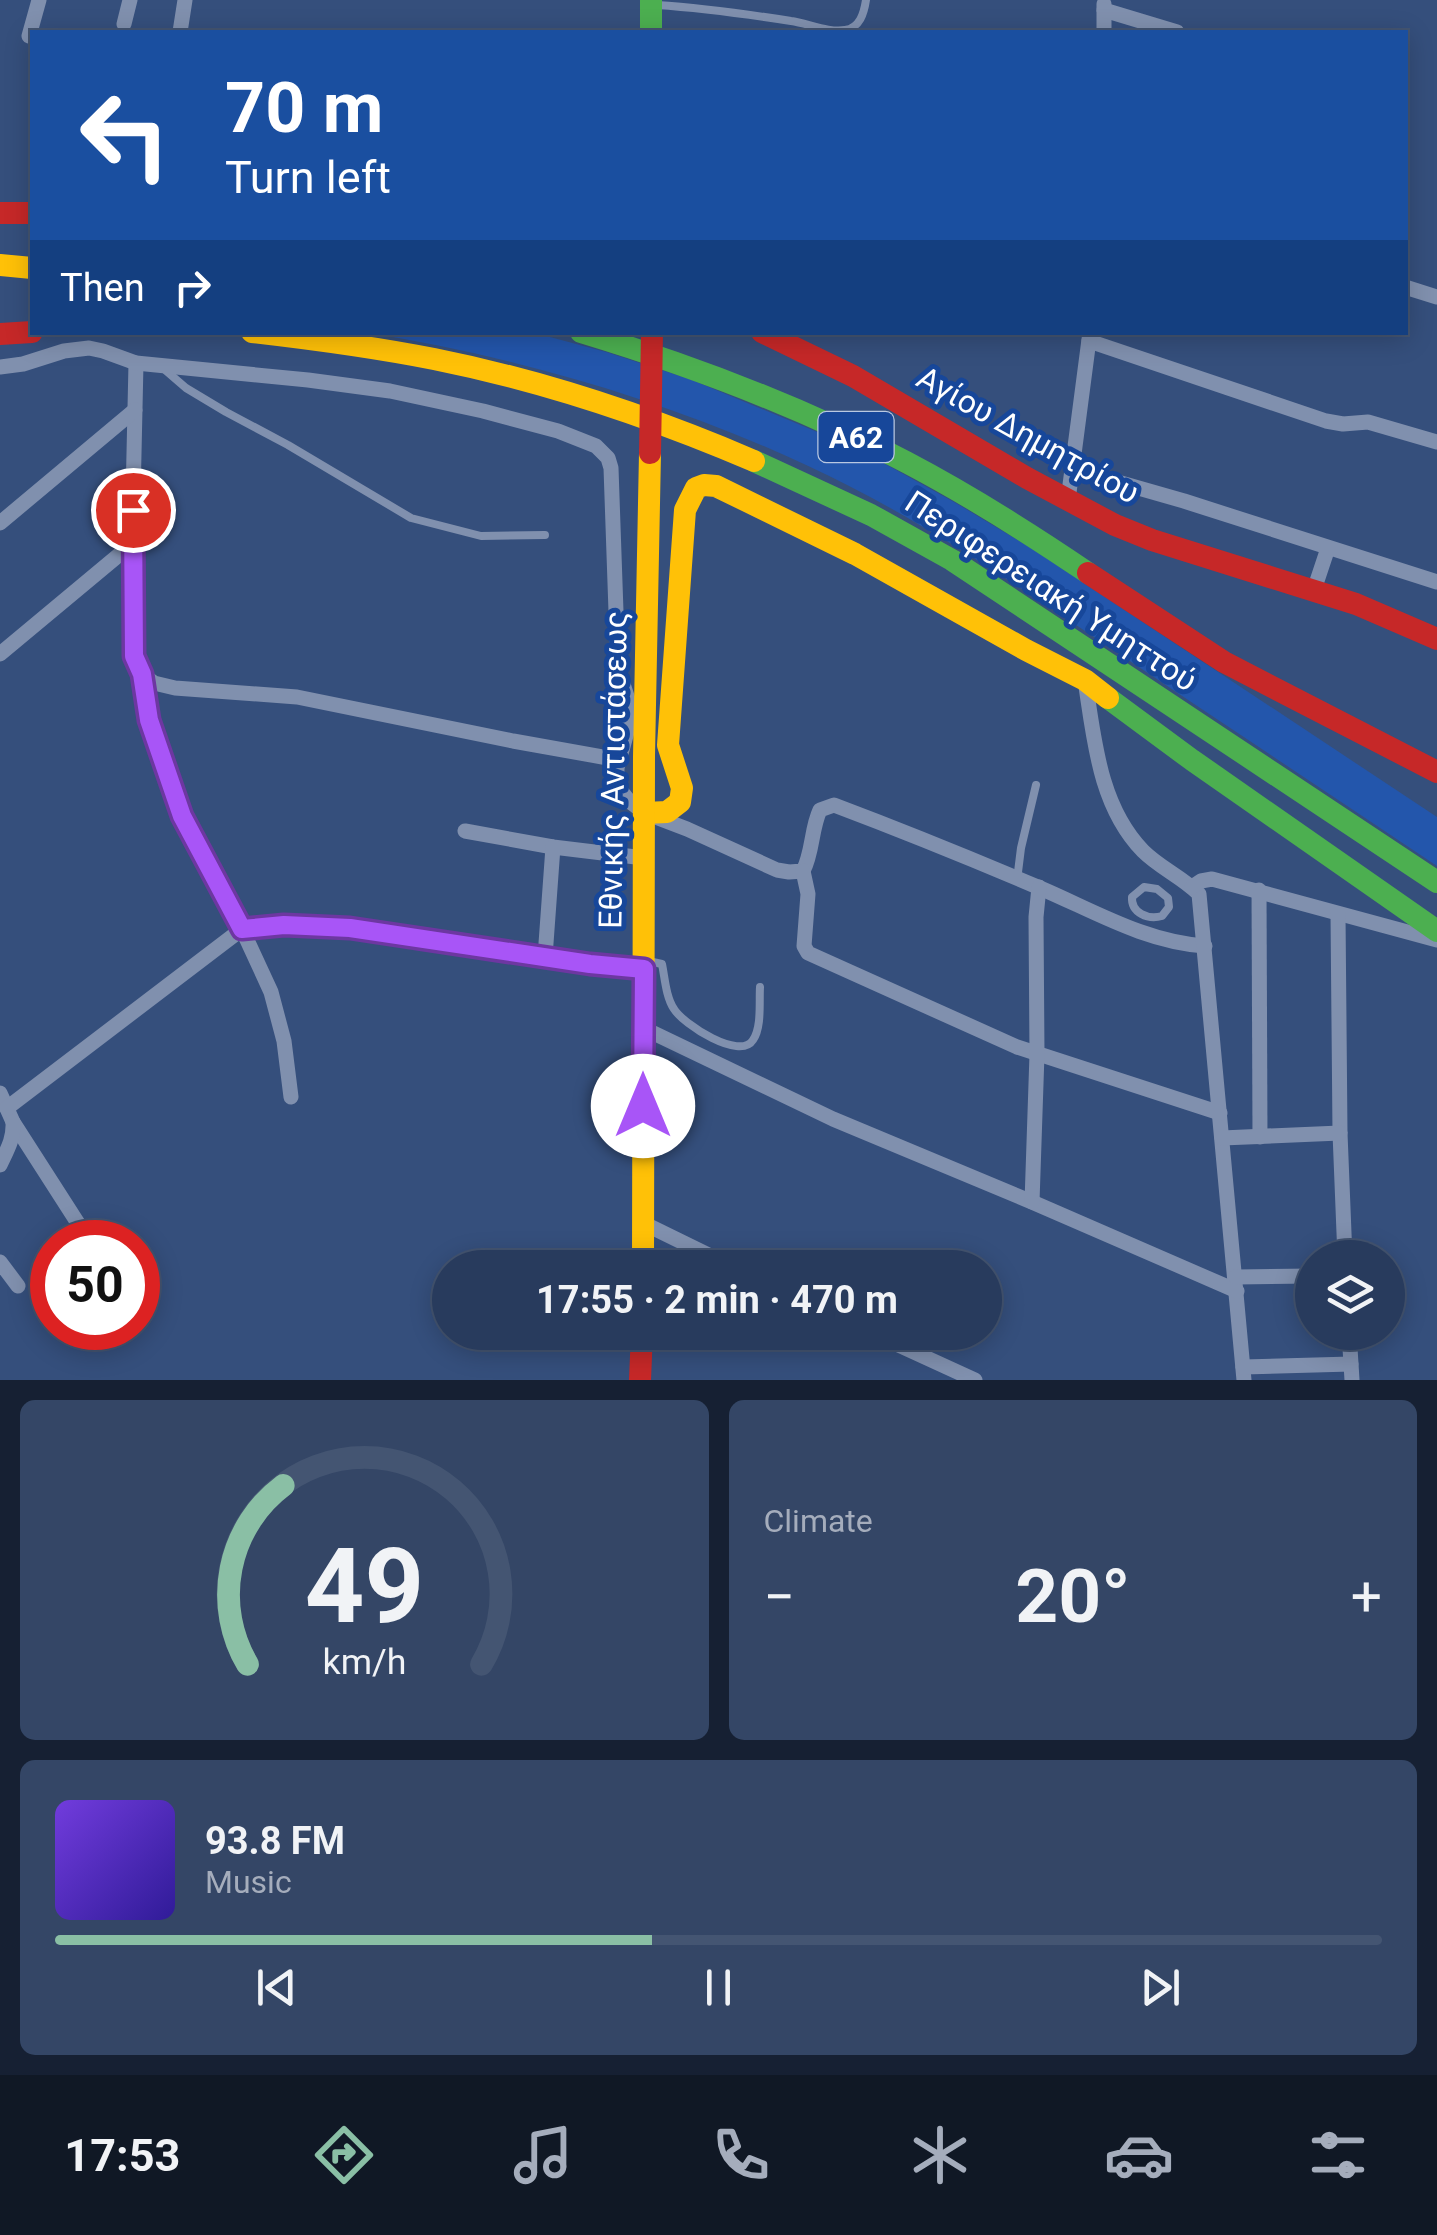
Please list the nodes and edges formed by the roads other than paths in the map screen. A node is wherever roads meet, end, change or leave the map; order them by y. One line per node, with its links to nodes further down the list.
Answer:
1 (39, 0): 11 (street)
2 (130, 0): 7 (street)
3 (185, 0): 8 (street)
4 (866, 0): 5 (lane)
5 (651, 2): 9 (main road)
6 (1104, 5): 10 (street)
7 (124, 24)
8 (180, 30)
9 (651, 30)
10 (1171, 30)
11 (28, 36)
12 (0, 213): 13 (main road)
13 (30, 213)
14 (0, 267): 15 (main road)
15 (30, 268)
16 (1408, 288): 17 (street)
17 (1437, 297)
18 (30, 321): 19 (main road)
19 (0, 322)
20 (30, 332): 21 (main road)
21 (0, 334)
22 (276, 335): 53 (main road, Περιφερειακή Υμηττού / Α62)
23 (591, 335): 45 (main road, Περιφερειακή Υμηττού / Α62)
24 (652, 335): 47 (main road, Εθνικής Αντιστάσεως, bridge)
25 (768, 335): 33 (main road, Αγίου Δημητρίου)
26 (1089, 337): 31 (street); 32 (street)
27 (136, 363): 28 (street); 29 (street); 30 (street)
28 (161, 366): 35 (lane); 44 (street)
29 (0, 367)
30 (135, 410): 34 (street); 36 (street)
31 (1437, 442)
32 (1072, 469): 33 (street); 37 (street)
33 (1068, 500): 39 (main road, Αγίου Δημητρίου)
34 (0, 522)
35 (545, 534)
36 (132, 544): 41 (street); 42 (street)
37 (1328, 548): 38 (street); 39 (street)
38 (1437, 582)
39 (1314, 590): 40 (main road, Αγίου Δημητρίου)
40 (1437, 639)
41 (0, 654)
42 (142, 674): 44 (street); 59 (street)
43 (1084, 680): 47 (main road); 54 (street); 60 (main road)
44 (619, 760): 47 (street)
45 (1437, 772)
46 (1036, 785): 52 (lane)
47 (645, 812): 50 (main road, Εθνικής Αντιστάσεως); 51 (street)
48 (465, 831): 49 (street)
49 (553, 847): 50 (street); 64 (street)
50 (644, 858): 65 (main road, Εθνικής Αντιστάσεως)
51 (803, 870): 52 (street); 68 (street)
52 (1018, 880): 55 (street)
53 (1437, 882)
54 (1192, 887): 56 (street); 63 (street)
55 (1039, 888): 61 (street); 68 (street)
56 (1259, 890): 57 (street); 73 (street)
57 (1338, 914): 62 (street); 72 (street)
58 (1146, 915): 58 (lane); 61 (lane)
59 (242, 929): 64 (street); 69 (street); 70 (street)
60 (1437, 931)
61 (1139, 932): 63 (street)
62 (1437, 940)
63 (1204, 946): 71 (street)
64 (545, 957): 65 (street)
65 (644, 964): 66 (lane); 67 (main road, Εθνικής Αντιστάσεως)
66 (760, 987)
67 (644, 1028): 76 (street); 78 (main road, Εθνικής Αντιστάσεως)
68 (1037, 1054): 71 (street); 76 (street)
69 (292, 1097)
70 (7, 1108): 75 (street); 77 (street)
71 (1220, 1113): 74 (street)
72 (1340, 1134): 73 (street); 79 (street)
73 (1260, 1137): 74 (street)
74 (1222, 1138): 84 (street)
75 (0, 1165)
76 (1032, 1202): 84 (street)
77 (76, 1220)
78 (643, 1223): 80 (main road, Εθνικής Αντιστάσεως); 81 (street)
79 (1343, 1240)
80 (643, 1250)
81 (699, 1250)
82 (0, 1262): 85 (street)
83 (1295, 1278): 84 (street)
84 (1236, 1284): 89 (street)
85 (18, 1286)
86 (641, 1350): 90 (main road)
87 (910, 1350): 91 (street)
88 (1351, 1372): 89 (street)
89 (1244, 1373)
90 (640, 1380)
91 (976, 1380)

